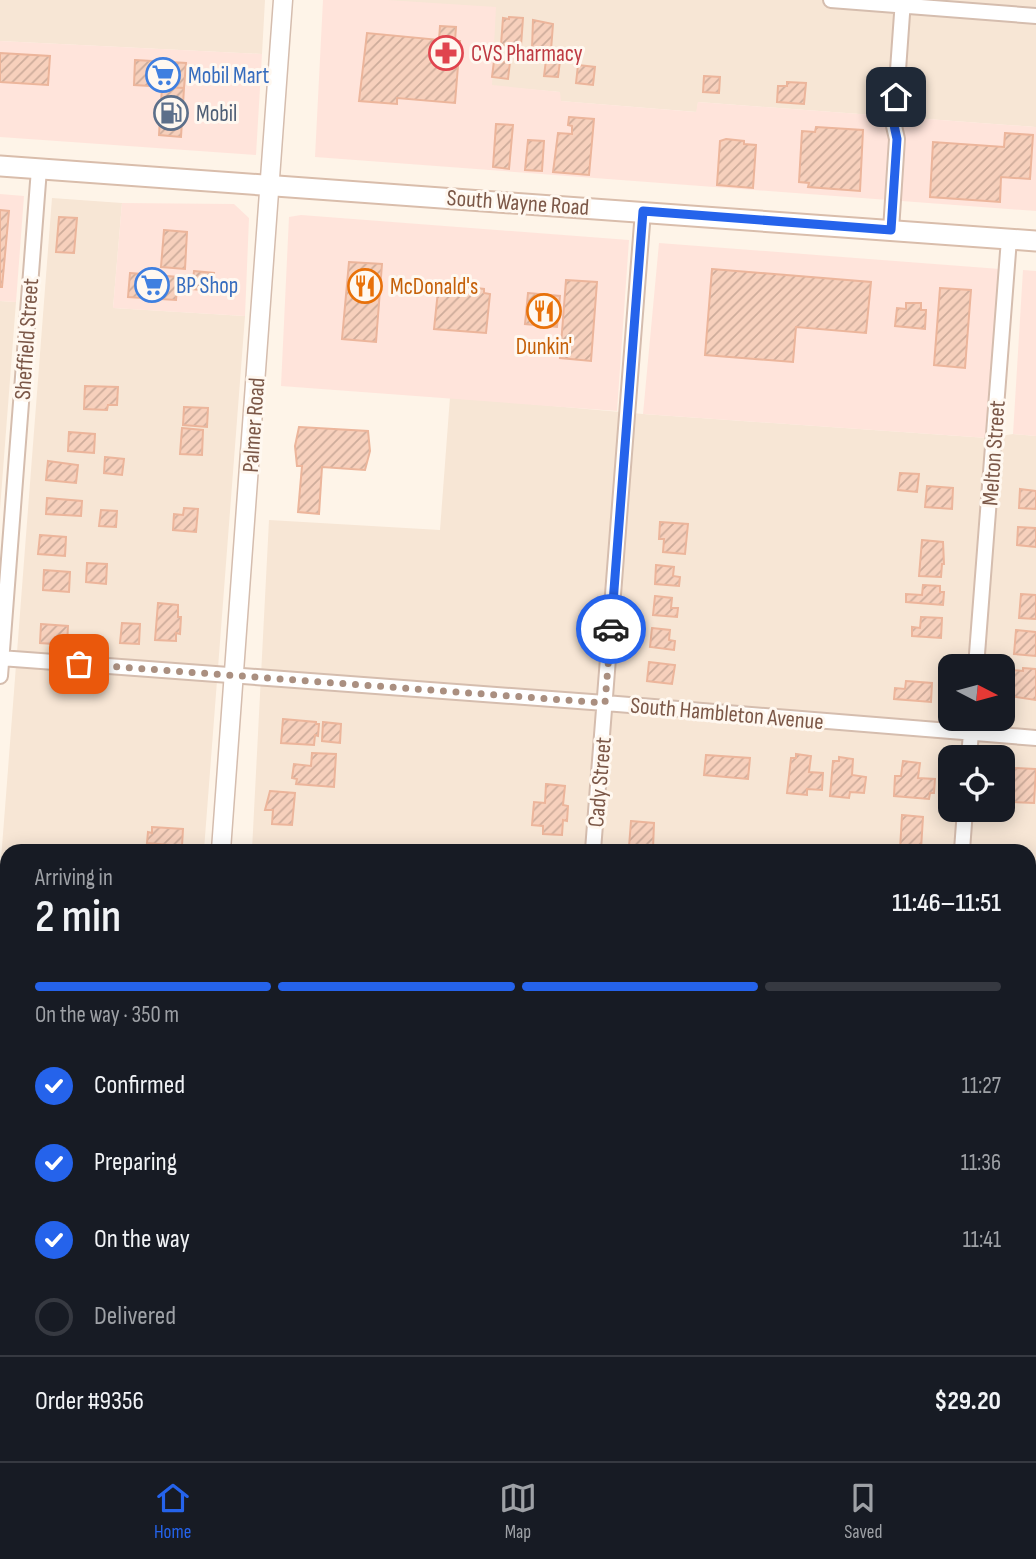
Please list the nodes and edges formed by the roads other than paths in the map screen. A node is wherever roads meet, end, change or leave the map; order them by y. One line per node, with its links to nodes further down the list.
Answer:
1 (283, 0): 7 (street, Palmer Road)
2 (831, 0): 3 (street)
3 (903, 3): 4 (street); 9 (street)
4 (1036, 16)
5 (0, 166): 6 (main road, South Wayne Road)
6 (39, 169): 7 (main road, South Wayne Road); 13 (street, Sheffield Street)
7 (271, 184): 8 (main road, South Wayne Road); 14 (street, Palmer Road)
8 (643, 211): 9 (main road, South Wayne Road); 16 (street, Cady Street)
9 (891, 230): 10 (main road, South Wayne Road)
10 (1009, 239): 11 (main road, South Wayne Road); 12 (street, Melton Street)
11 (1036, 241)
12 (977, 654)
13 (1, 658): 14 (street, South Hambleton Avenue); 15 (street, Sheffield Street)
14 (234, 675): 16 (street, South Hambleton Avenue); 21 (street, Palmer Road)
15 (0, 676)
16 (605, 703): 17 (street, South Hambleton Avenue); 22 (street, Cady Street)
17 (938, 724)
18 (1004, 732): 19 (street, South Hambleton Avenue)
19 (1036, 738)
20 (964, 822): 23 (street)
21 (221, 844)
22 (593, 844)
23 (962, 844)

